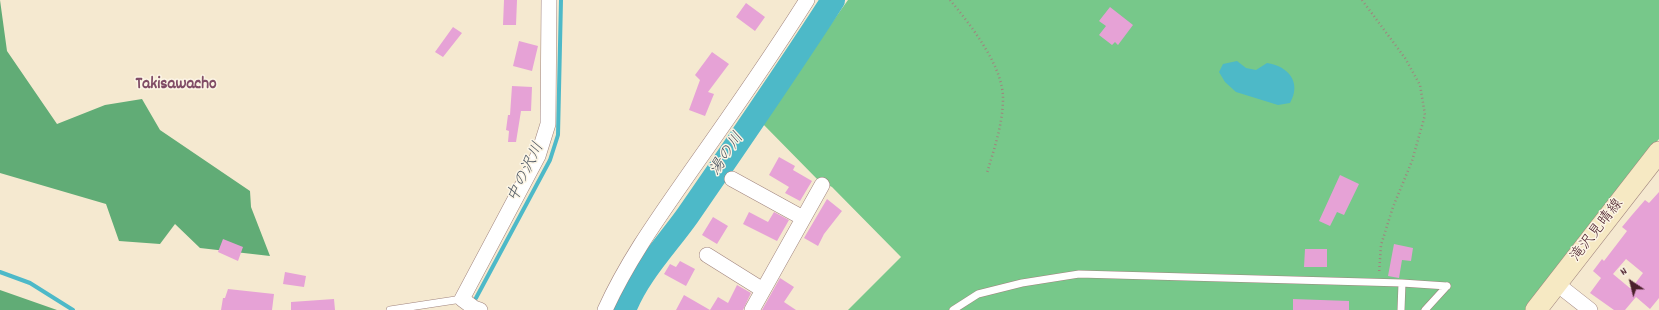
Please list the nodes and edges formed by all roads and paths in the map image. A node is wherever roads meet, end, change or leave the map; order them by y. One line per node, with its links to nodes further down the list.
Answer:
1 (549, 0): 15 (street)
2 (807, 0): 18 (street)
3 (950, 0): 6 (path)
4 (1362, 0): 11 (path)
5 (1659, 152): 13 (street, 滝沢見晴線)
6 (986, 173)
7 (732, 180): 9 (street)
8 (822, 185): 9 (street)
9 (803, 218): 14 (street)
10 (707, 255): 14 (street)
11 (1379, 282): 12 (lane); 20 (lane)
12 (1402, 283): 21 (lane); 22 (lane)
13 (1557, 284): 23 (street, 滝沢見晴線); 24 (street)
14 (763, 290): 19 (street)
15 (462, 300): 16 (lane); 17 (street)
16 (390, 310)
17 (480, 310)
18 (605, 310)
19 (752, 310)
20 (953, 310)
21 (1401, 310)
22 (1425, 310)
23 (1536, 310)
24 (1590, 310)

